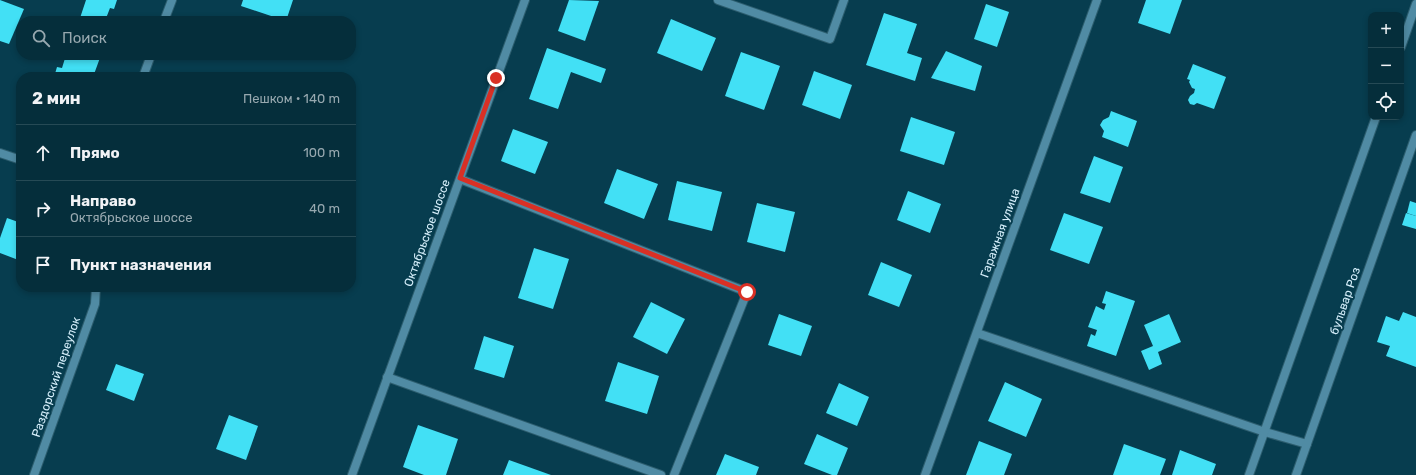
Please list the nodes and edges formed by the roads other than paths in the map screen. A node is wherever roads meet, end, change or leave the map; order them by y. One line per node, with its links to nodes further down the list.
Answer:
1 (172, 0): 7 (street)
2 (525, 0): 15 (street, Октябрьское шоссе)
3 (718, 0): 4 (street)
4 (844, 0)
5 (1097, 0): 17 (street, Гаражная улица)
6 (1416, 4): 8 (street)
7 (166, 16)
8 (1404, 38)
9 (149, 60): 10 (street)
10 (145, 72)
11 (1375, 120): 19 (street)
12 (1416, 135): 20 (street, бульвар Роз)
13 (0, 153): 14 (street)
14 (16, 158)
15 (460, 178): 18 (street, Октябрьское шоссе); 24 (street)
16 (96, 292): 21 (street, Раздорский переулок)
17 (977, 333): 19 (street); 25 (street, Гаражная улица)
18 (387, 377): 22 (street, Октябрьское шоссе); 23 (street)
19 (1265, 432): 20 (street); 26 (street)
20 (1307, 444): 27 (street, бульвар Роз)
21 (34, 475)
22 (352, 475)
23 (661, 475)
24 (674, 475)
25 (925, 475)
26 (1249, 475)
27 (1296, 475)

